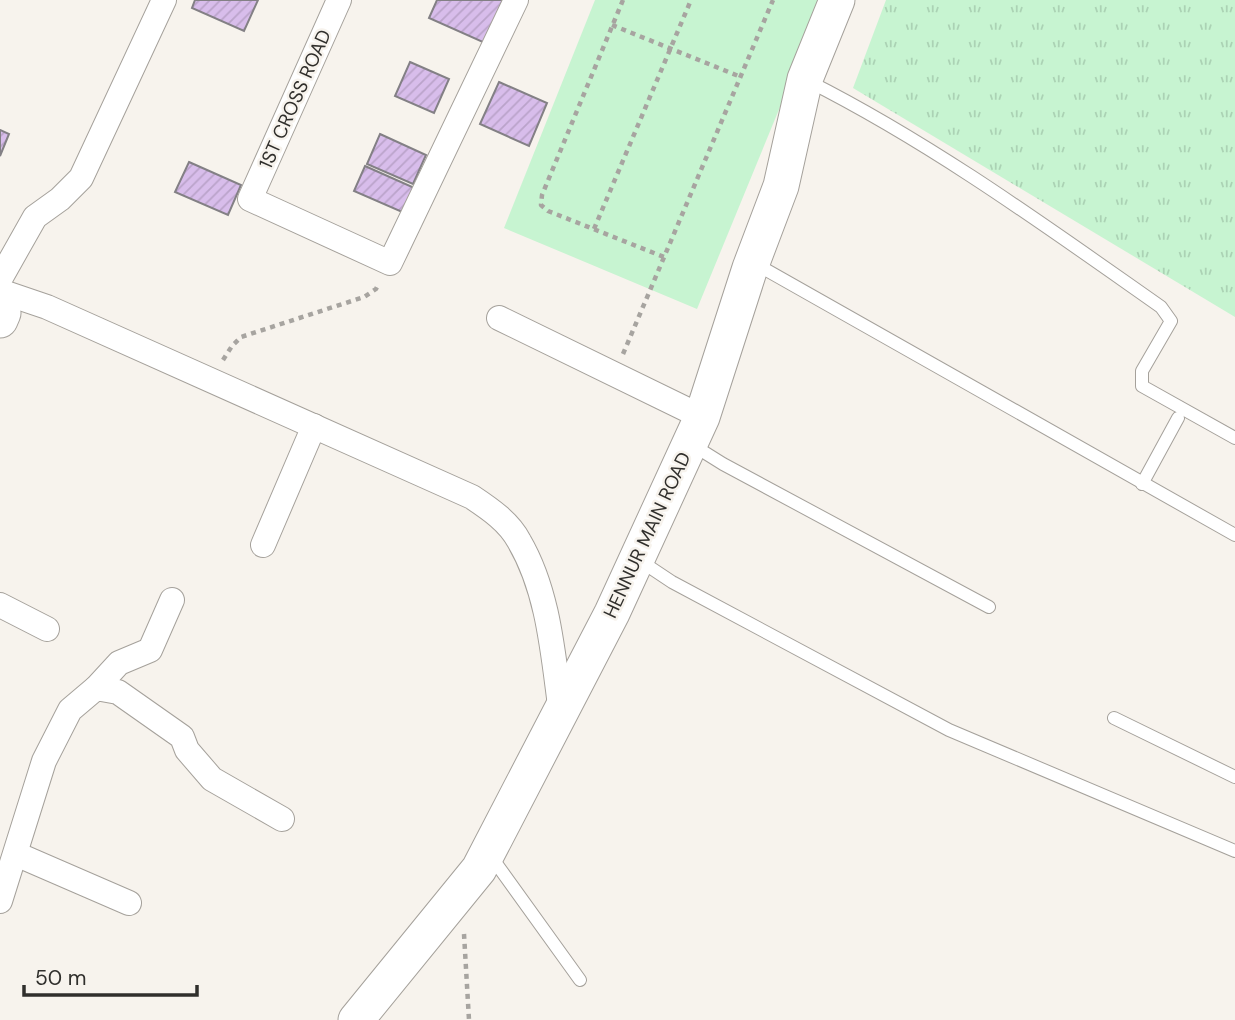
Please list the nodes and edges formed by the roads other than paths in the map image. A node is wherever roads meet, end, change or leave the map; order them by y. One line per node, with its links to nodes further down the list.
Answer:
1 (164, 0): 7 (street)
2 (339, 0): 3 (street, 1ST CROSS ROAD)
3 (516, 0)
4 (837, 0): 5 (main road, HENNUR MAIN ROAD)
5 (805, 79): 6 (main road, HENNUR MAIN ROAD); 15 (lane)
6 (752, 262): 14 (main road, HENNUR MAIN ROAD); 16 (lane)
7 (0, 279)
8 (0, 291): 13 (street)
9 (0, 304): 11 (main road)
10 (499, 318): 14 (street)
11 (0, 320)
12 (1178, 418): 16 (lane)
13 (314, 426): 18 (street); 25 (street)
14 (696, 430): 19 (main road, HENNUR MAIN ROAD); 22 (lane)
15 (1235, 438)
16 (1142, 484): 17 (lane)
17 (1235, 536)
18 (263, 545)
19 (637, 558): 25 (main road, HENNUR MAIN ROAD); 29 (lane)
20 (172, 600): 24 (street)
21 (0, 605): 23 (street)
22 (989, 607)
23 (47, 629)
24 (96, 688): 28 (street); 31 (street)
25 (561, 713): 30 (main road, HENNUR MAIN ROAD)
26 (1114, 718): 27 (lane)
27 (1235, 777)
28 (282, 819)
29 (1235, 851)
30 (488, 852): 34 (lane); 35 (main road, HENNUR MAIN ROAD)
31 (16, 854): 32 (street); 33 (street)
32 (0, 901)
33 (129, 903)
34 (580, 980)
35 (356, 1020)

